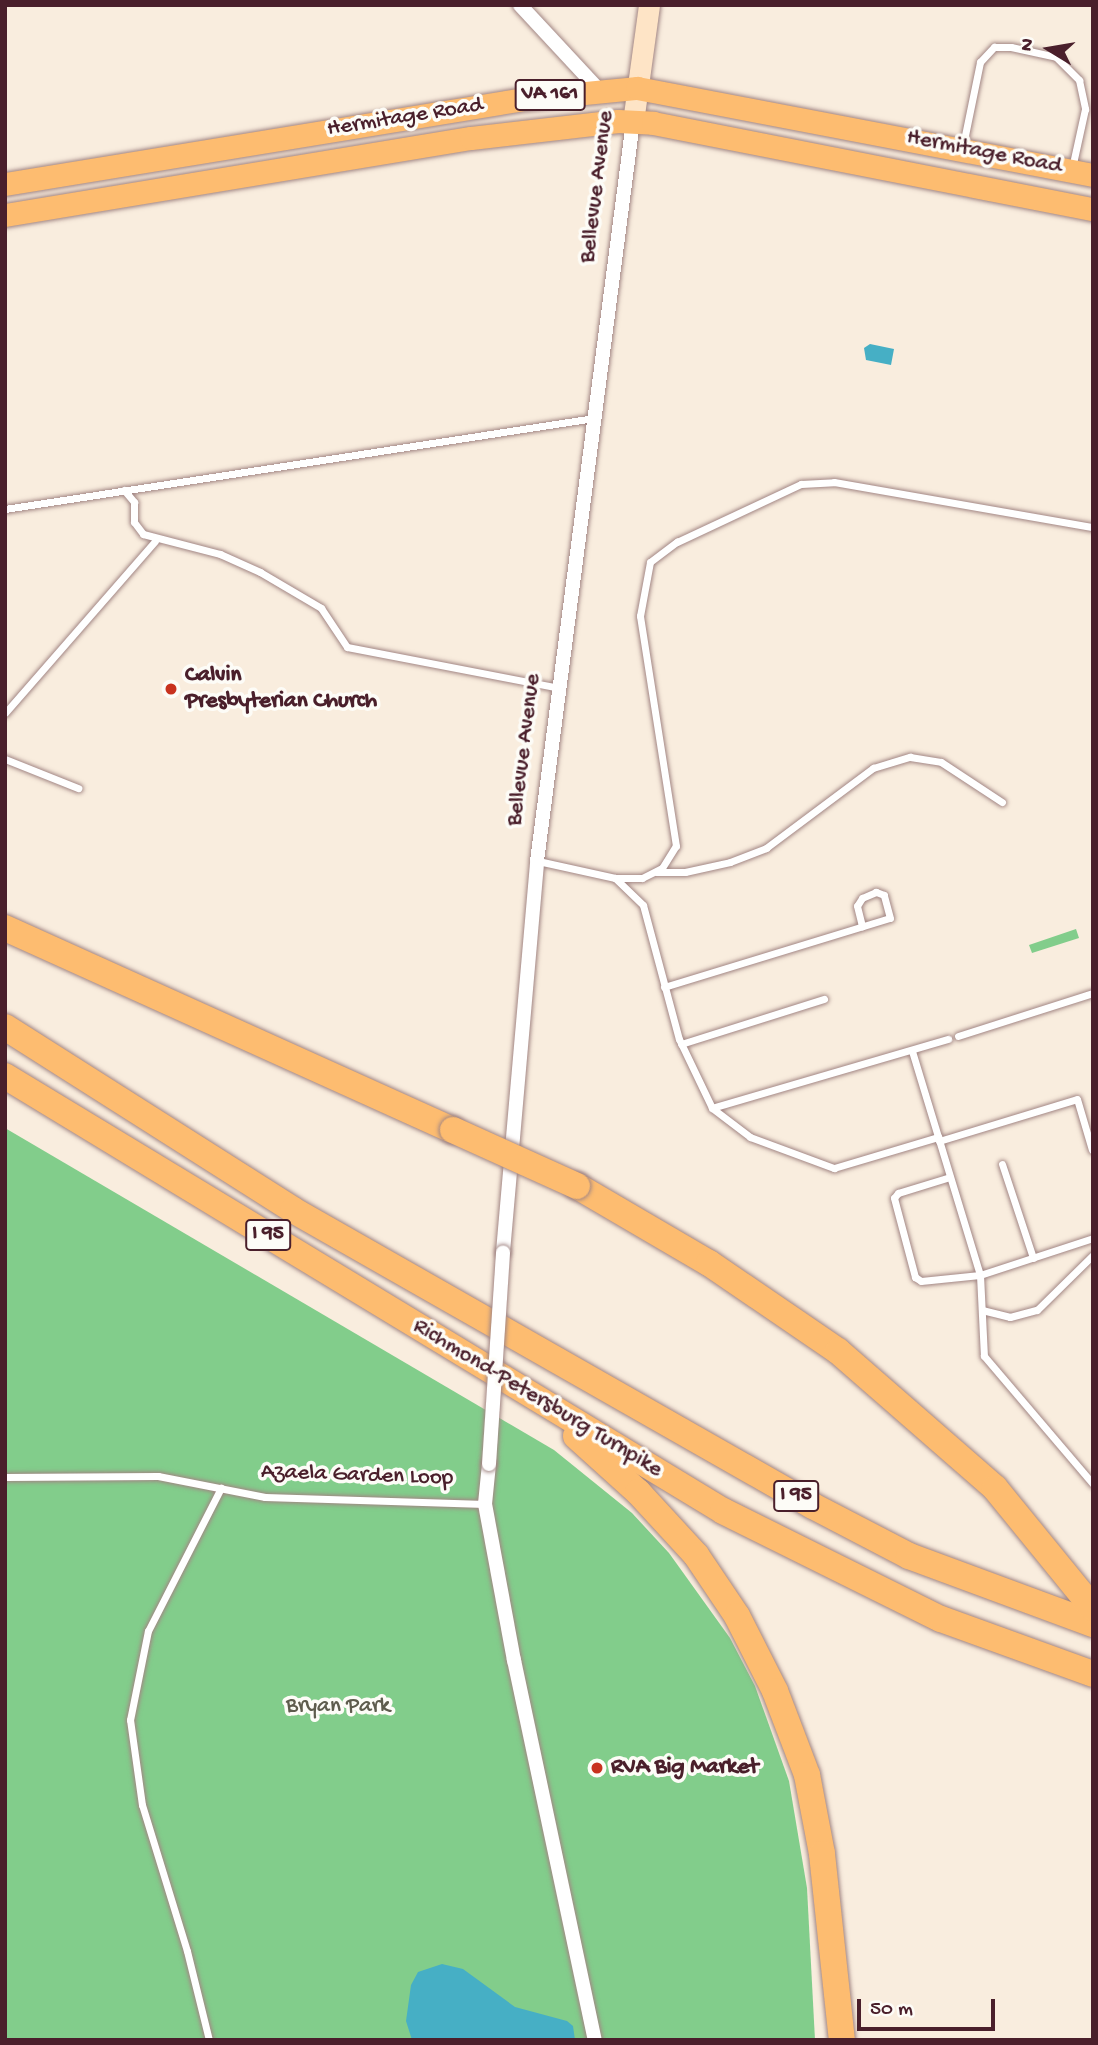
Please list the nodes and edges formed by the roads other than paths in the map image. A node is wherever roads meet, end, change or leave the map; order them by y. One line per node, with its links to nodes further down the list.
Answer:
1 (520, 5): 4 (street)
2 (649, 5): 3 (street, Bellevue Avenue)
3 (637, 88): 4 (main road, Hermitage Road / VA 161); 5 (street, Bellevue Avenue); 6 (main road, Hermitage Road / VA 161)
4 (598, 89): 8 (main road, Hermitage Road / VA 161)
5 (633, 122): 9 (main road, Hermitage Road / VA 161); 10 (main road, Hermitage Road / VA 161); 11 (street, Bellevue Avenue)
6 (962, 149): 7 (main road, Hermitage Road / VA 161); 7 (lane)
7 (1082, 173)
8 (5, 184)
9 (1093, 209)
10 (5, 215)
11 (595, 418): 12 (lane); 16 (street, Bellevue Avenue)
12 (124, 490): 13 (lane); 15 (lane)
13 (5, 509)
14 (1093, 527): 22 (lane)
15 (155, 541): 16 (lane); 17 (lane)
16 (560, 688): 21 (street, Bellevue Avenue)
17 (5, 713)
18 (5, 759): 19 (lane)
19 (78, 788)
20 (1002, 802): 22 (lane)
21 (537, 861): 23 (lane); 49 (street, Bellevue Avenue, bridge)
22 (656, 872): 23 (lane)
23 (615, 878): 26 (lane)
24 (862, 926): 24 (lane); 26 (lane)
25 (5, 928): 50 (highway, bridge)
26 (664, 987): 32 (lane)
27 (1093, 993): 30 (lane)
28 (824, 999): 32 (lane)
29 (5, 1027): 51 (highway, Richmond-Petersburg Turnpike / I 95)
30 (958, 1036)
31 (948, 1039): 33 (lane)
32 (681, 1044): 35 (lane)
33 (912, 1051): 35 (lane); 36 (lane)
34 (5, 1076): 45 (highway, Richmond-Petersburg Turnpike / I 95)
35 (712, 1108): 36 (lane)
36 (939, 1139): 37 (lane); 39 (lane)
37 (1091, 1150)
38 (1002, 1164): 42 (lane)
39 (950, 1177): 43 (lane); 43 (lane)
40 (1093, 1238): 42 (lane)
41 (1093, 1255): 44 (lane)
42 (1032, 1258): 43 (lane)
43 (980, 1275): 44 (lane)
44 (982, 1310): 47 (lane)
45 (531, 1395): 52 (highway, Richmond-Petersburg Turnpike / I 95); 53 (highway)
46 (5, 1477): 48 (lane, Azaela Garden Loop)
47 (1093, 1484)
48 (221, 1488): 49 (lane, Azaela Garden Loop); 54 (lane)
49 (485, 1504): 55 (street)
50 (1093, 1608)
51 (1093, 1625)
52 (1093, 1674)
53 (841, 2034)
54 (209, 2040)
55 (595, 2040)

